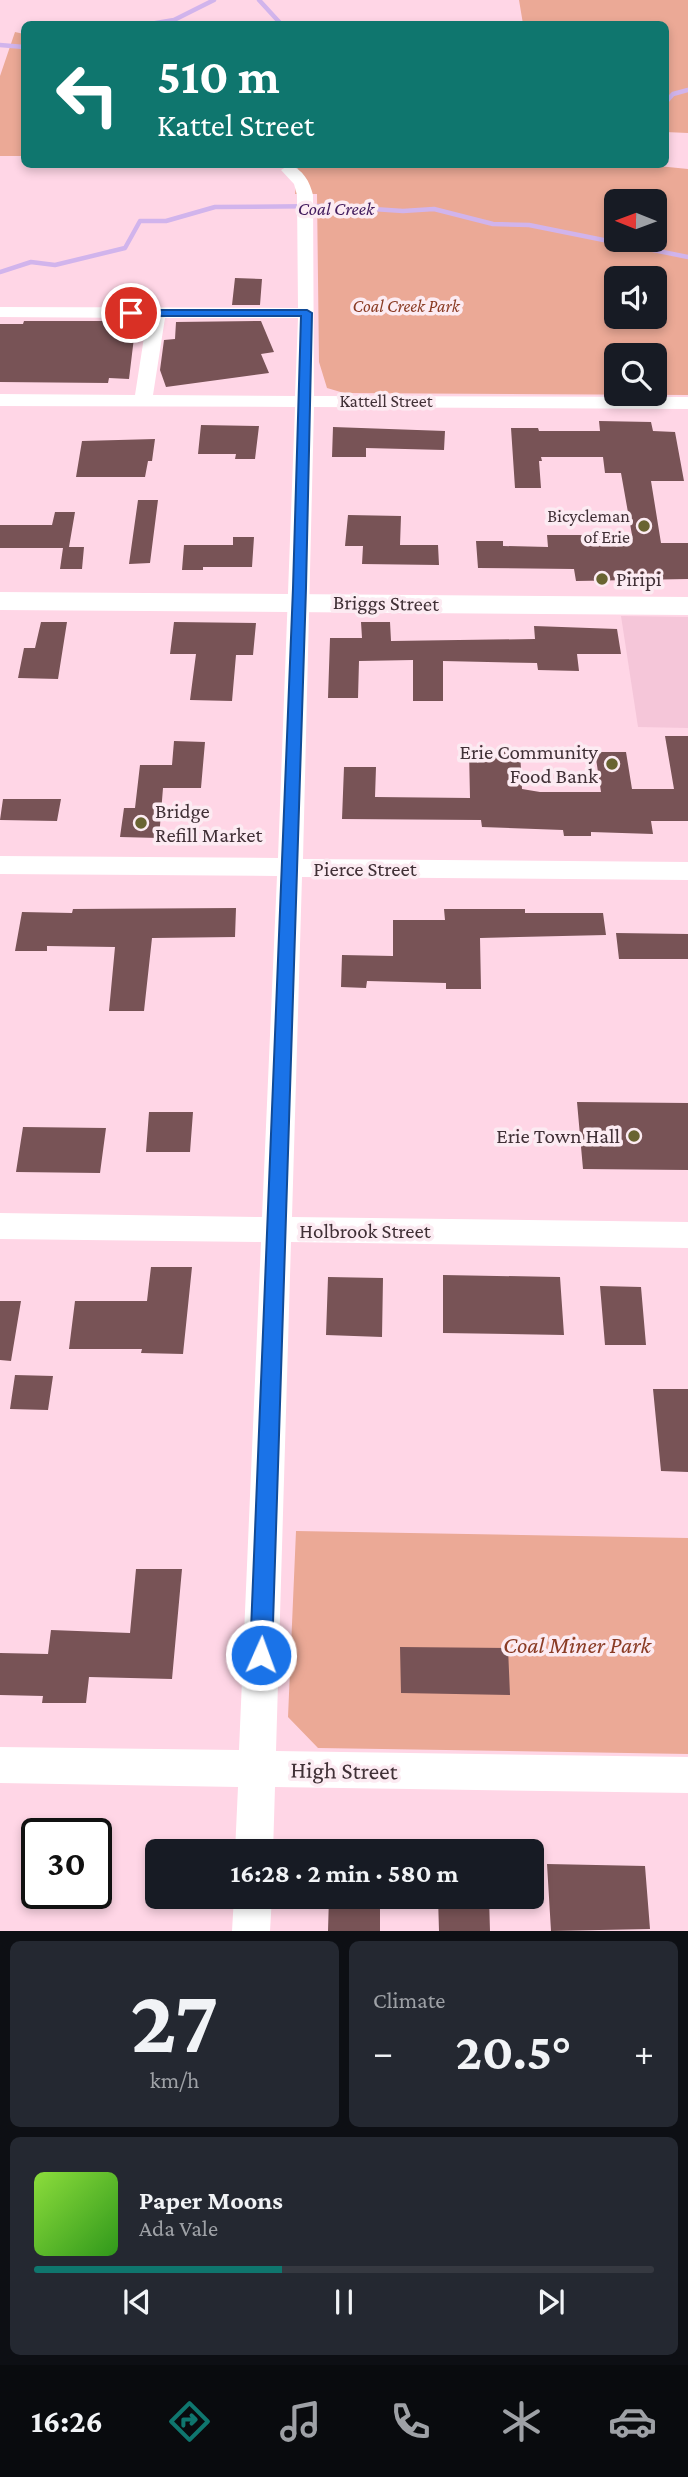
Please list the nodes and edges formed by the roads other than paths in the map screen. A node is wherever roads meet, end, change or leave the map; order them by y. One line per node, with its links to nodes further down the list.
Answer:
1 (289, 170): 4 (street)
2 (0, 312): 3 (street)
3 (157, 313): 4 (street); 6 (street)
4 (307, 313): 7 (street)
5 (0, 400): 6 (street, Kattell Street)
6 (143, 401): 7 (street, Kattell Street)
7 (305, 401): 8 (street, Kattell Street); 10 (street)
8 (688, 403)
9 (0, 601): 10 (street, Briggs Street)
10 (299, 603): 11 (street, Briggs Street); 13 (street)
11 (688, 606)
12 (0, 865): 13 (street, Pierce Street)
13 (289, 869): 14 (street, Pierce Street); 16 (street)
14 (688, 871)
15 (0, 1226): 16 (street, Holbrook Street)
16 (275, 1230): 17 (street, Holbrook Street); 19 (street)
17 (688, 1235)
18 (0, 1765): 19 (street, High Street)
19 (257, 1769): 20 (street, High Street); 21 (street)
20 (688, 1775)
21 (254, 1839)
22 (252, 1909): 23 (street)
23 (251, 1931)

